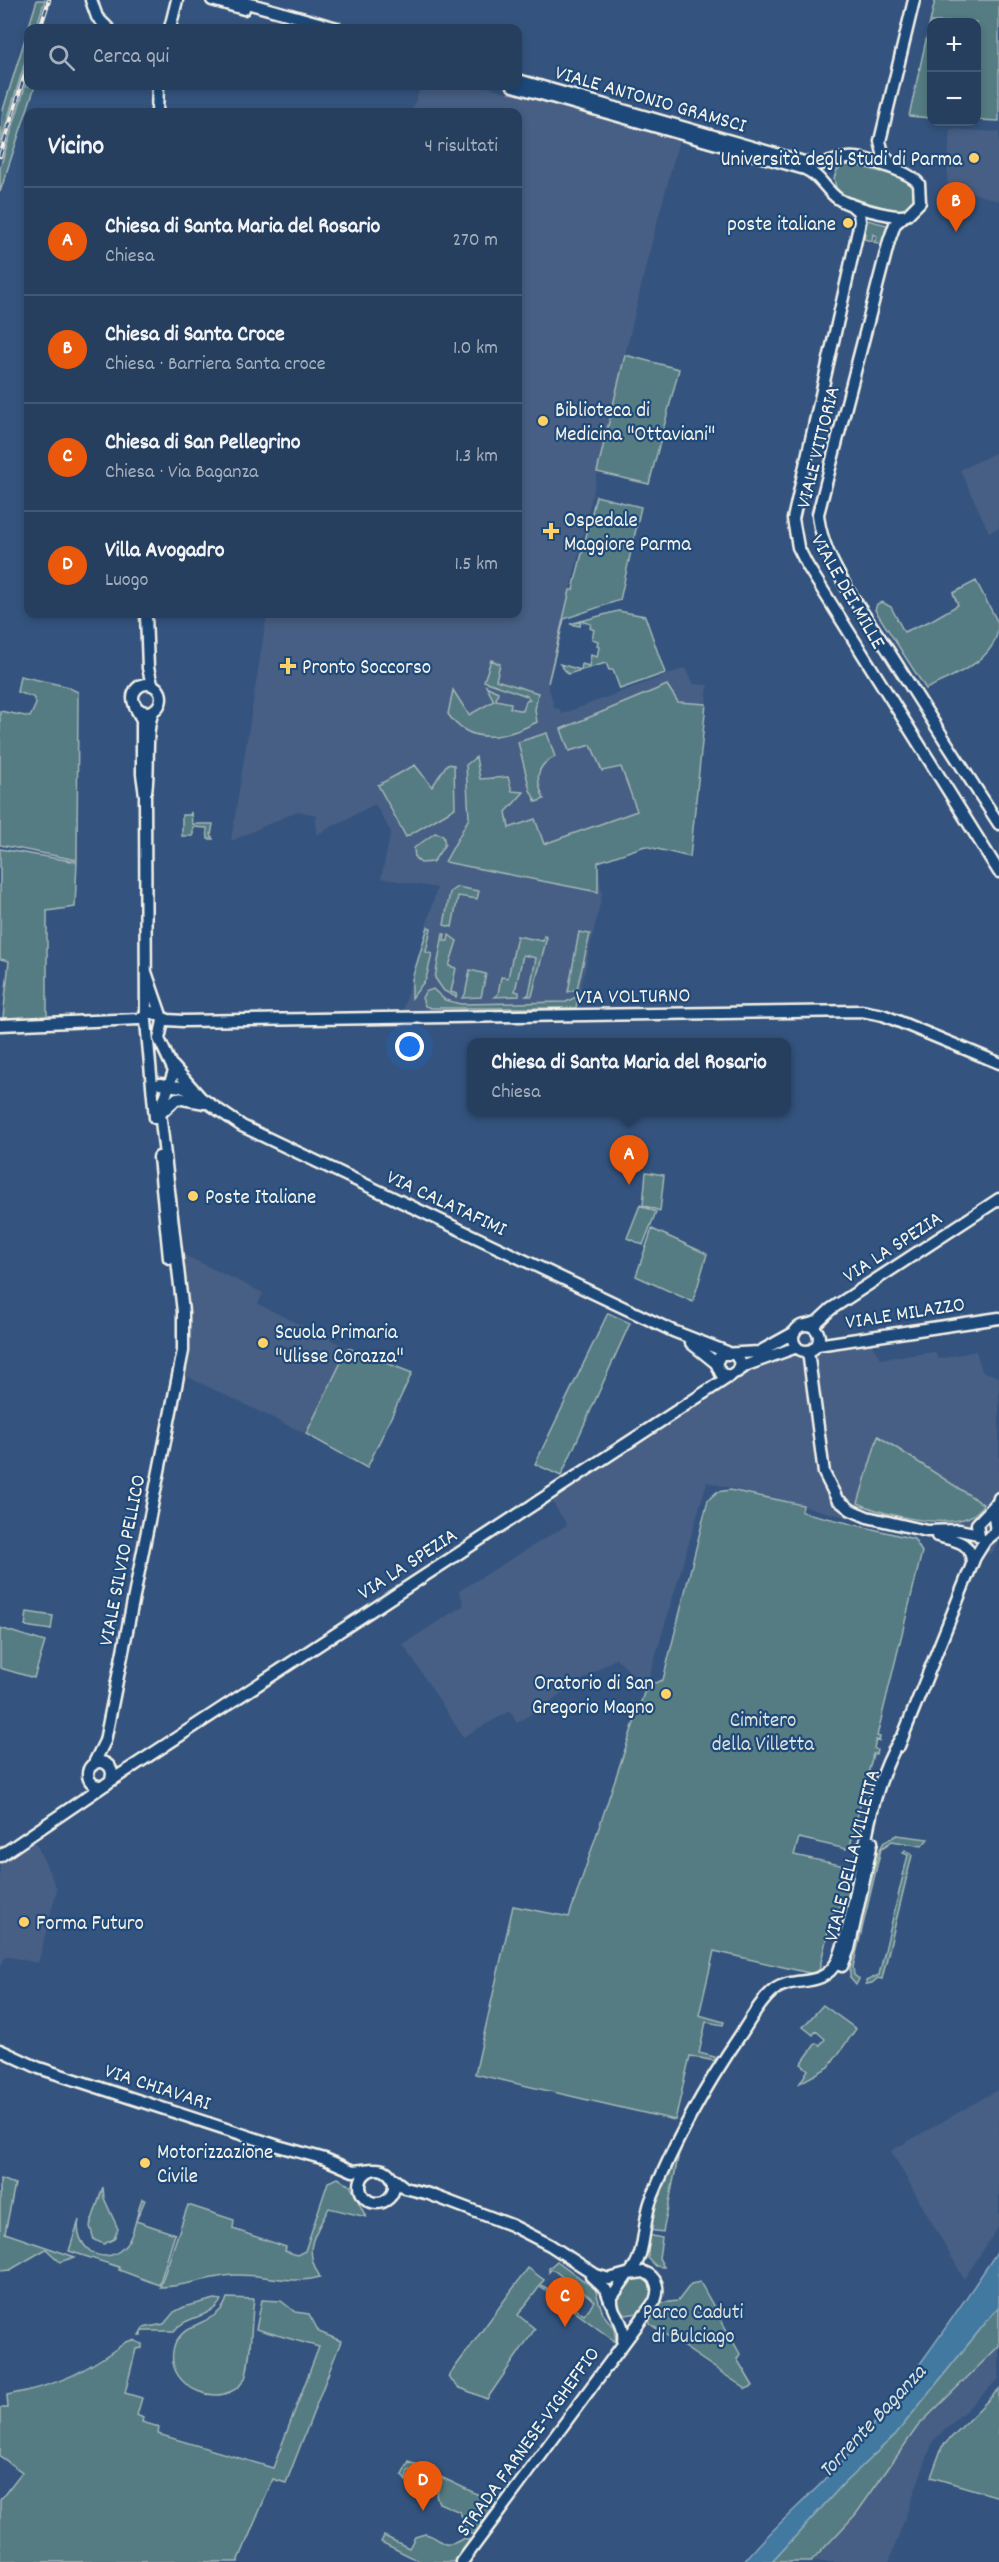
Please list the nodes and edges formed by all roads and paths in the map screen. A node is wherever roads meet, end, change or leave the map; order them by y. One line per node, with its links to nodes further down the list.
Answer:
1 (185, 0): 6 (main road)
2 (212, 0): 9 (main road)
3 (236, 0): 10 (main road)
4 (914, 0): 16 (main road)
5 (94, 3): 7 (main road)
6 (179, 5): 8 (main road)
7 (104, 24)
8 (174, 24)
9 (298, 24)
10 (323, 24)
11 (522, 81): 15 (main road, VIALE ANTONIO GRAMSCI)
12 (522, 89): 17 (main road, VIALE ANTONIO GRAMSCI)
13 (158, 90): 14 (main road)
14 (156, 108)
15 (843, 159): 16 (main road, VIALE ANTONIO GRAMSCI); 17 (main road)
16 (901, 172): 18 (main road, VIALE VITTORIA)
17 (839, 198): 18 (main road); 27 (main road, VIALE DEI MILLE)
18 (905, 216): 26 (main road, VIALE VITTORIA)
19 (146, 618): 20 (main road)
20 (146, 632): 21 (main road); 22 (main road)
21 (152, 684): 22 (main road); 24 (main road)
22 (137, 687): 23 (main road)
23 (135, 707): 24 (main road); 25 (main road)
24 (155, 709): 25 (main road)
25 (145, 795): 28 (main road, VIALE SILVIO PELLICO)
26 (999, 824)
27 (999, 872)
28 (146, 972): 29 (main road); 30 (main road, VIALE SILVIO PELLICO)
29 (151, 984): 31 (main road); 32 (main road)
30 (146, 1016): 31 (main road); 34 (main road); 37 (main road, VIALE SILVIO PELLICO)
31 (161, 1016): 32 (main road, VIA VOLTURNO); 36 (main road, VIA CALATAFIMI)
32 (205, 1020): 33 (main road, VIA VOLTURNO)
33 (258, 1021): 36 (main road, VIA VOLTURNO); 39 (main road, VIA VOLTURNO)
34 (93, 1023): 35 (main road); 37 (main road)
35 (0, 1025)
36 (159, 1030): 38 (main road, VIA CALATAFIMI)
37 (147, 1033): 40 (main road, VIALE SILVIO PELLICO)
38 (172, 1063): 41 (main road, VIA CALATAFIMI); 42 (main road, VIA CALATAFIMI)
39 (999, 1063)
40 (152, 1075): 41 (main road); 54 (main road, VIALE SILVIO PELLICO)
41 (168, 1082): 42 (main road, VIA CALATAFIMI); 44 (main road, VIALE SILVIO PELLICO)
42 (195, 1093): 43 (main road, VIA CALATAFIMI)
43 (207, 1103): 44 (main road, VIA CALATAFIMI); 48 (main road, VIA CALATAFIMI)
44 (160, 1118): 54 (main road, VIALE SILVIO PELLICO)
45 (999, 1199): 47 (main road, VIA LA SPEZIA)
46 (999, 1318): 50 (main road, VIALE MILAZZO)
47 (806, 1325): 49 (main road, VIA LA SPEZIA); 50 (main road)
48 (673, 1331): 51 (main road, VIA CALATAFIMI); 52 (main road, VIA CALATAFIMI)
49 (795, 1332): 50 (main road); 51 (main road, VIA LA SPEZIA)
50 (807, 1348): 53 (main road, VIA LA SPEZIA); 59 (main road)
51 (731, 1353): 52 (main road); 53 (main road)
52 (716, 1365): 53 (main road); 55 (main road)
53 (734, 1374): 55 (main road, VIA LA SPEZIA)
54 (175, 1386): 64 (main road, VIALE SILVIO PELLICO)
55 (705, 1391): 66 (main road, VIA LA SPEZIA)
56 (998, 1500): 57 (main road); 58 (main road)
57 (981, 1520): 58 (main road); 60 (main road); 61 (main road)
58 (995, 1523): 62 (main road)
59 (923, 1530): 60 (main road); 63 (main road)
60 (958, 1530): 61 (main road)
61 (978, 1534): 62 (main road); 63 (main road, VIALE DELLA VILLETTA)
62 (990, 1538): 63 (main road, VIALE DELLA VILLETTA)
63 (973, 1561): 80 (main road, VIALE DELLA VILLETTA)
64 (105, 1741): 65 (main road, VIALE SILVIO PELLICO); 67 (main road, VIALE SILVIO PELLICO)
65 (109, 1767): 66 (main road); 67 (main road); 68 (main road)
66 (130, 1767): 68 (main road, VIA LA SPEZIA)
67 (90, 1769): 68 (main road); 69 (main road)
68 (105, 1785): 69 (main road, VIA LA SPEZIA)
69 (74, 1804): 70 (main road, VIA LA SPEZIA)
70 (49, 1820): 71 (main road, VIA LA SPEZIA); 72 (main road, VIA LA SPEZIA)
71 (0, 1849)
72 (0, 1856)
73 (0, 2050): 74 (main road, VIA CHIAVARI)
74 (305, 2155): 75 (main road, VIA CHIAVARI); 77 (main road, VIA CHIAVARI)
75 (373, 2169): 76 (main road); 77 (main road)
76 (392, 2178): 78 (main road); 79 (main road)
77 (361, 2192): 78 (main road)
78 (389, 2198): 79 (main road)
79 (440, 2199): 81 (main road)
80 (643, 2239): 82 (main road, VIALE DELLA VILLETTA); 83 (main road, VIALE DELLA VILLETTA)
81 (588, 2272): 82 (main road); 84 (main road)
82 (628, 2274): 83 (main road); 84 (main road)
83 (650, 2274): 86 (main road)
84 (611, 2303): 85 (main road)
85 (618, 2316): 86 (main road); 87 (main road, STRADA FARNESE-VIGHEFFIO)
86 (641, 2317): 87 (main road, STRADA FARNESE-VIGHEFFIO)
87 (623, 2343): 88 (main road, STRADA FARNESE-VIGHEFFIO)
88 (462, 2562)

